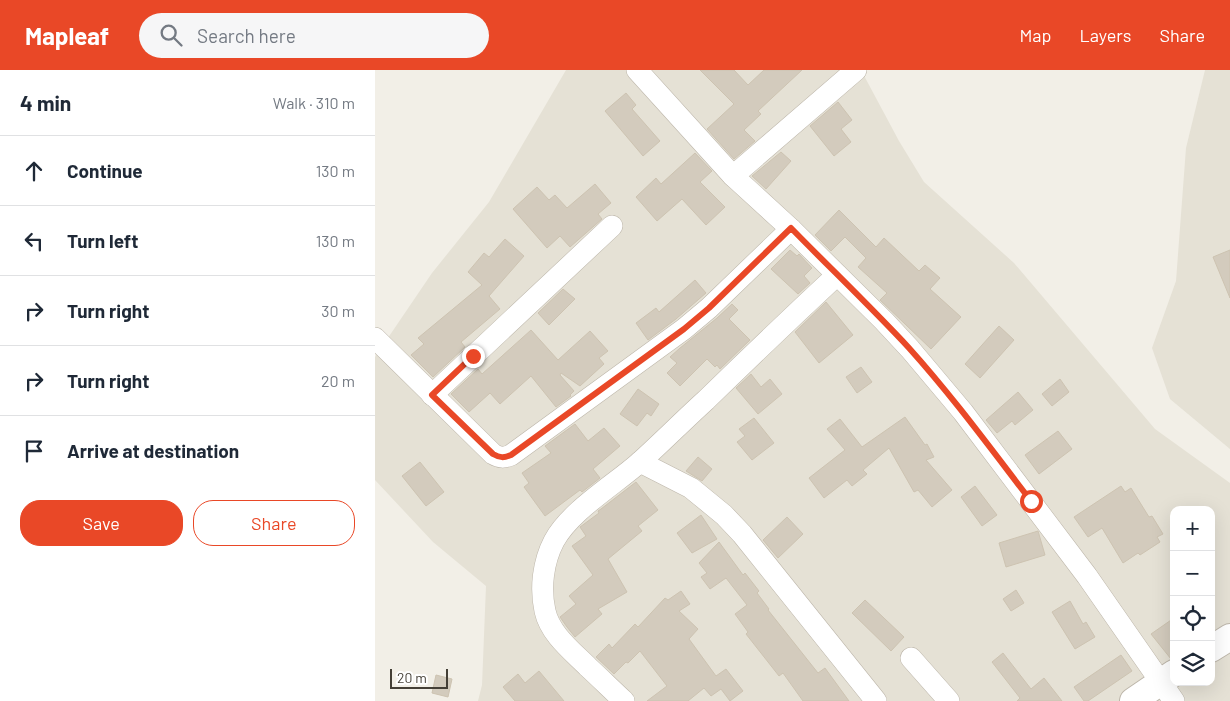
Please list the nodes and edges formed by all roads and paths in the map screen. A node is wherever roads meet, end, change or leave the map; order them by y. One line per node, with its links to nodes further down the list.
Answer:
1 (637, 70): 3 (street)
2 (856, 70): 3 (street)
3 (733, 176): 5 (street)
4 (612, 226): 8 (street)
5 (791, 228): 6 (street); 8 (street)
6 (837, 275): 9 (street); 13 (street)
7 (375, 338): 8 (street)
8 (432, 395)
9 (640, 462): 14 (street); 15 (street)
10 (1230, 637): 11 (street)
11 (1215, 646)
12 (911, 658): 16 (street)
13 (1169, 685): 17 (street)
14 (624, 701)
15 (876, 701)
16 (949, 701)
17 (1133, 701)

